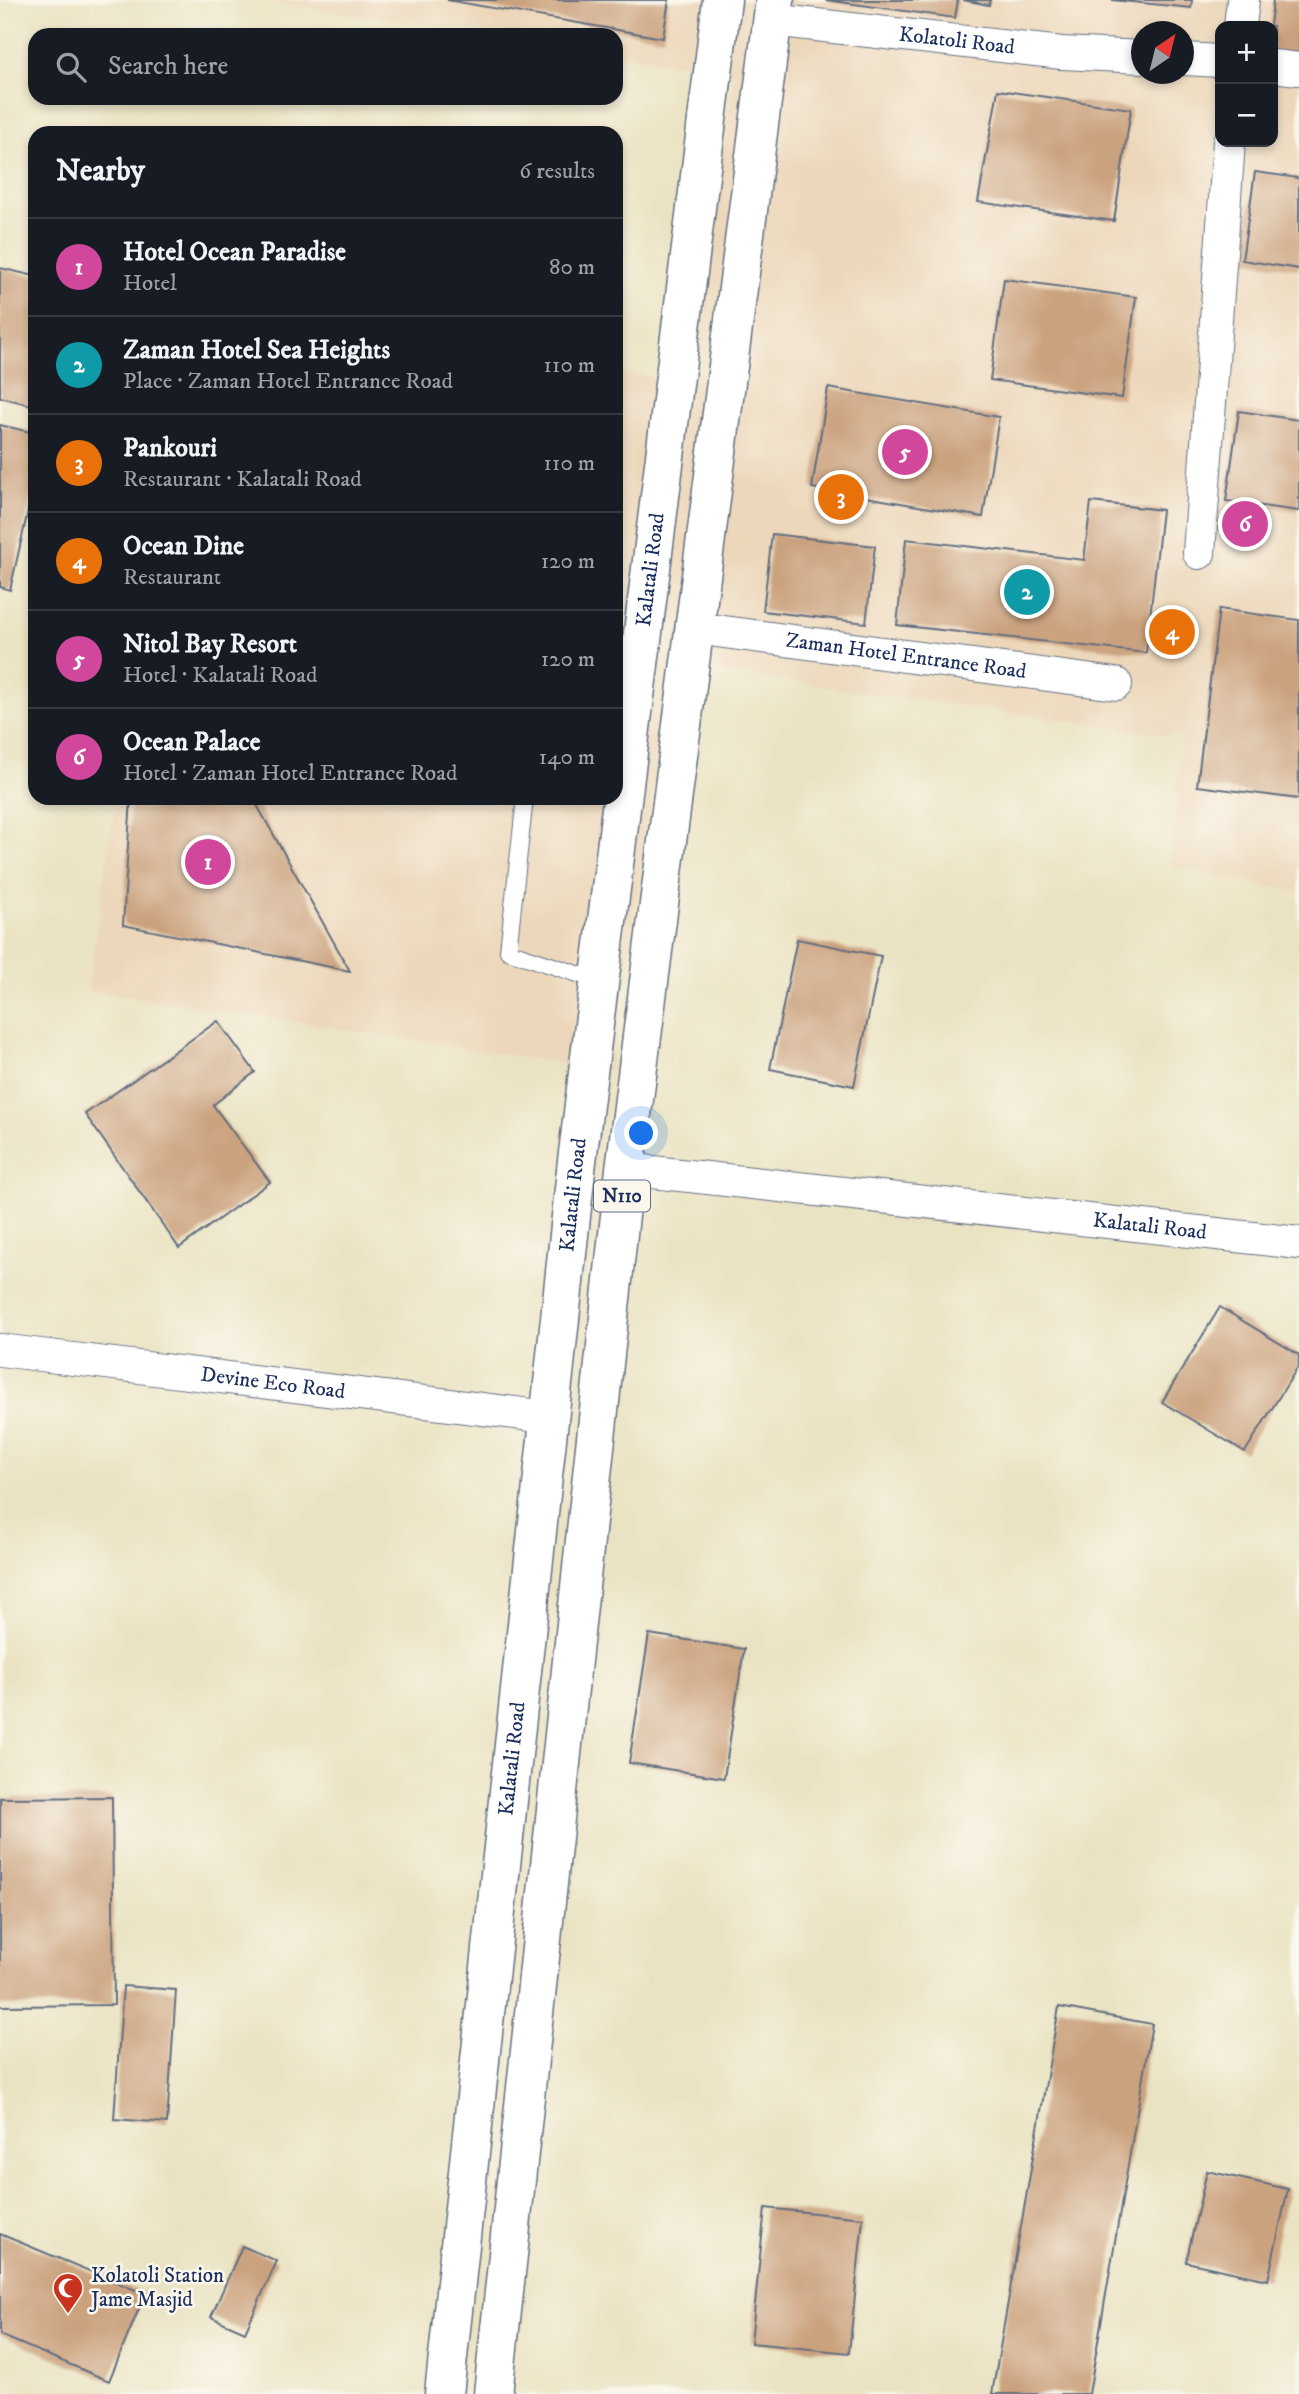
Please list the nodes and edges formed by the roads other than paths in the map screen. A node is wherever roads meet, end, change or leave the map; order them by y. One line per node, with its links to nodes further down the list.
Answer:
1 (722, 0): 14 (highway, Kalatali Road / N110)
2 (1243, 0): 4 (street)
3 (774, 10): 5 (street, Kolatoli Road); 12 (highway, N110)
4 (1241, 21)
5 (1131, 56)
6 (1194, 60): 7 (street)
7 (1215, 61)
8 (1278, 67): 9 (street)
9 (1299, 69)
10 (1229, 147): 11 (street)
11 (1199, 553)
12 (694, 628): 13 (street, Zaman Hotel Entrance Road); 18 (highway, N110)
13 (1116, 684)
14 (623, 763)
15 (524, 805): 17 (lane)
16 (618, 805): 17 (highway, Kalatali Road / N110)
17 (599, 981): 21 (highway, Kalatali Road / N110)
18 (625, 1169): 19 (street, Kalatali Road); 23 (highway, N110)
19 (1299, 1243)
20 (0, 1350): 21 (street, Devine Eco Road)
21 (547, 1417): 22 (highway, Kalatali Road / N110)
22 (444, 2394)
23 (493, 2394)

